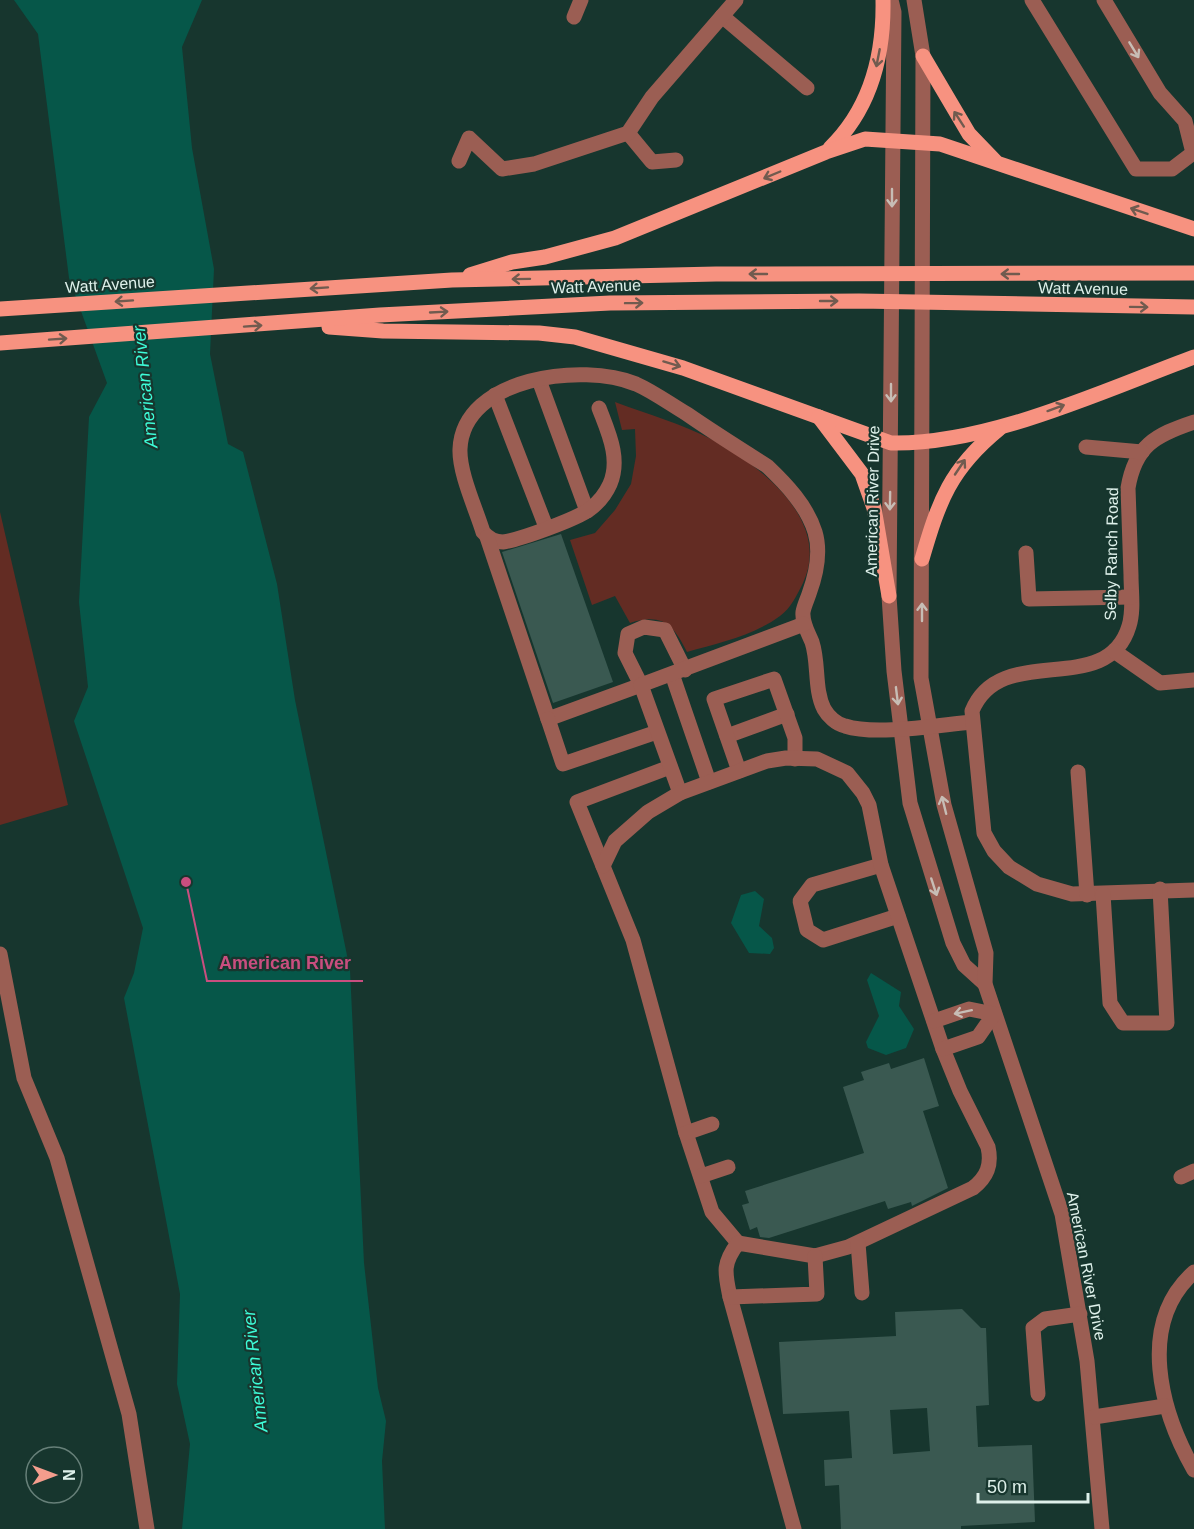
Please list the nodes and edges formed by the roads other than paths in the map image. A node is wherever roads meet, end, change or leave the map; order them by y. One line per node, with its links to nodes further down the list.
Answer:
1 (581, 0): 8 (street)
2 (736, 0): 9 (street)
3 (884, 0): 15 (main road, one-way to 15)
4 (891, 0): 13 (street, American River Drive)
5 (914, 0): 10 (street, American River Drive)
6 (1032, 0): 7 (street, one-way to 6)
7 (1104, 0)
8 (574, 16)
9 (722, 16): 11 (street); 12 (street)
10 (923, 57): 14 (street, American River Drive); 18 (main road, one-way to 10)
11 (807, 88)
12 (628, 133): 16 (street); 17 (street)
13 (892, 139): 14 (main road); 15 (main road); 33 (street, American River Drive, one-way to 33)
14 (923, 144): 18 (main road); 34 (street, American River Drive)
15 (826, 152): 21 (main road, one-way to 21)
16 (486, 154)
17 (676, 160)
18 (997, 163): 19 (main road, one-way to 18)
19 (1194, 229)
20 (1194, 273): 21 (main road, Watt Avenue, one-way to 21)
21 (452, 280): 23 (main road, Watt Avenue, one-way to 23)
22 (1194, 308): 24 (main road, Watt Avenue, one-way to 22)
23 (0, 309)
24 (283, 324): 25 (main road, Watt Avenue, one-way to 24); 30 (main road, one-way to 30)
25 (0, 343)
26 (1194, 357): 32 (main road, one-way to 26)
27 (540, 380): 28 (street); 37 (street); 44 (street)
28 (495, 395): 38 (street); 39 (street)
29 (599, 408): 37 (street)
30 (819, 417): 33 (main road); 42 (main road)
31 (1194, 422): 36 (street, Selby Ranch Road)
32 (1001, 428): 34 (main road); 41 (main road, one-way to 32)
33 (891, 443): 34 (main road); 42 (street, American River Drive, one-way to 42)
34 (923, 444): 41 (street, American River Drive)
35 (1086, 447): 36 (street)
36 (1142, 452): 43 (street, Selby Ranch Road)
37 (587, 511): 38 (street)
38 (546, 527): 39 (street)
39 (487, 537): 50 (street)
40 (1026, 553): 43 (street)
41 (922, 560): 52 (street, American River Drive, one-way to 41)
42 (889, 596): 53 (street, American River Drive, one-way to 53)
43 (1131, 597): 45 (street, Selby Ranch Road)
44 (804, 624): 46 (street); 53 (street)
45 (1114, 651): 47 (street); 51 (street)
46 (679, 672): 48 (street); 48 (street); 60 (street)
47 (1194, 680)
48 (641, 685): 50 (street); 54 (street)
49 (787, 714): 55 (street); 55 (street); 56 (street)
50 (548, 719): 54 (street)
51 (972, 722): 52 (street); 67 (street)
52 (928, 726): 53 (street); 70 (street, American River Drive, one-way to 52)
53 (901, 727): 70 (street, American River Drive, one-way to 70)
54 (657, 732): 57 (street)
55 (727, 736): 58 (street)
56 (795, 759): 58 (street); 62 (street)
57 (670, 767): 61 (street); 63 (street)
58 (739, 771): 60 (street)
59 (1078, 772): 67 (street)
60 (709, 782): 61 (street)
61 (680, 793): 63 (street)
62 (881, 865): 68 (street); 68 (street)
63 (603, 866): 75 (street)
64 (1160, 889): 65 (street); 66 (street); 66 (street)
65 (1194, 890)
66 (1103, 894): 67 (street)
67 (1087, 895)
68 (898, 916): 72 (street)
69 (0, 954): 89 (street)
70 (985, 984): 71 (street, American River Drive)
71 (994, 1014): 72 (street, one-way to 72); 73 (street); 84 (street, American River Drive)
72 (934, 1021): 73 (street)
73 (943, 1049): 78 (street)
74 (712, 1124): 75 (street)
75 (686, 1133): 77 (street)
76 (728, 1167): 77 (street)
77 (700, 1176): 79 (street)
78 (858, 1242): 80 (street); 82 (street)
79 (738, 1243): 80 (street); 83 (street)
80 (815, 1256): 83 (street)
81 (1194, 1272): 86 (street)
82 (862, 1293)
83 (730, 1297): 90 (street)
84 (1080, 1314): 85 (street); 87 (street, American River Drive)
85 (1038, 1394)
86 (1165, 1406): 87 (street); 88 (street)
87 (1094, 1417): 91 (street, American River Drive)
88 (1194, 1470)
89 (147, 1529)
90 (794, 1529)
91 (1102, 1529)

